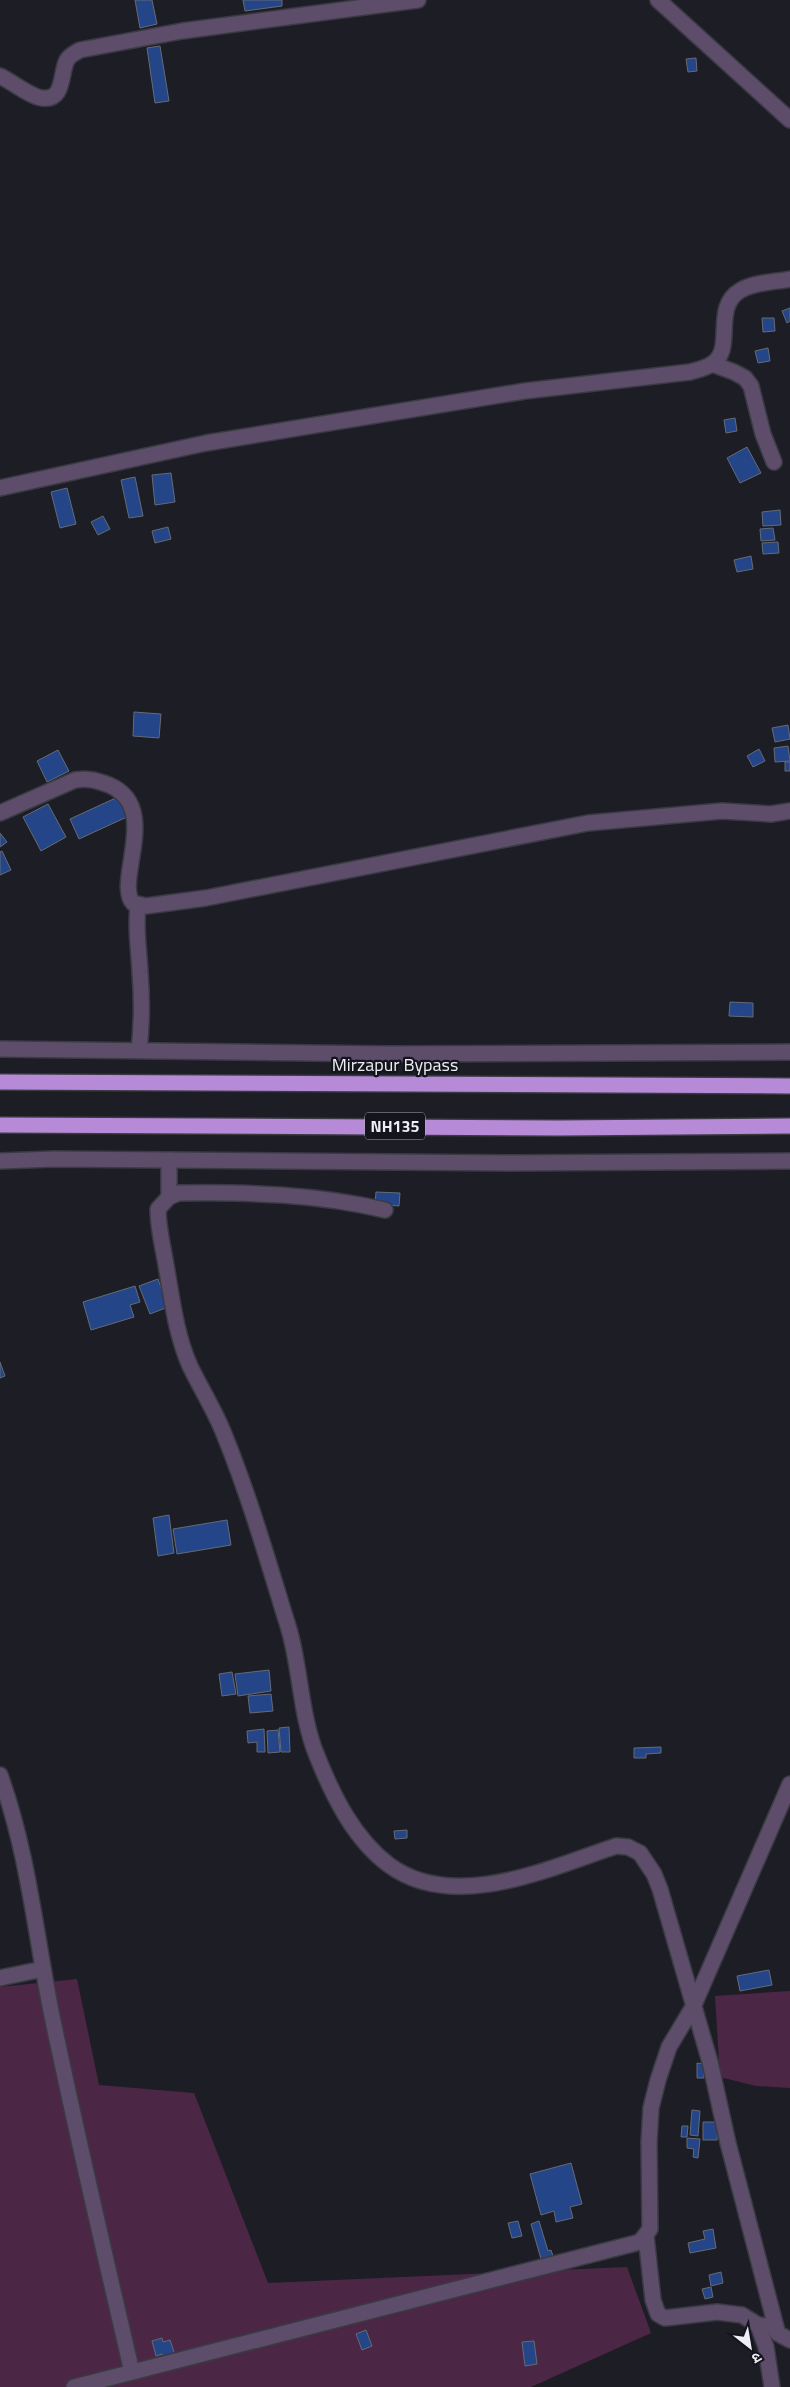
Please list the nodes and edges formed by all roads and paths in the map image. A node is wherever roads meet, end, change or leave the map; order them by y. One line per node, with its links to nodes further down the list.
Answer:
1 (418, 0): 3 (street)
2 (658, 0): 4 (street)
3 (0, 76)
4 (790, 120)
5 (790, 279): 6 (street)
6 (712, 364): 7 (street); 8 (street)
7 (774, 462)
8 (0, 488)
9 (790, 812): 11 (street)
10 (0, 813): 11 (street)
11 (138, 906): 13 (street)
12 (0, 1049): 13 (street)
13 (139, 1050): 14 (street)
14 (790, 1052)
15 (0, 1082): 16 (highway, Mirzapur Bypass)
16 (790, 1086)
17 (0, 1125): 18 (highway, NH135)
18 (790, 1126)
19 (169, 1160): 20 (street); 21 (street); 22 (street)
20 (0, 1161)
21 (790, 1161)
22 (169, 1197): 23 (street); 28 (street)
23 (384, 1210)
24 (0, 1775): 26 (street)
25 (790, 1784): 28 (street)
26 (43, 1969): 27 (street); 33 (street)
27 (0, 1978)
28 (693, 2007): 29 (street); 31 (street)
29 (646, 2236): 30 (street); 33 (street)
30 (758, 2325): 31 (street); 36 (street)
31 (776, 2327): 32 (street)
32 (790, 2340)
33 (132, 2372): 34 (street)
34 (97, 2384): 35 (street)
35 (74, 2387)
36 (772, 2387)

